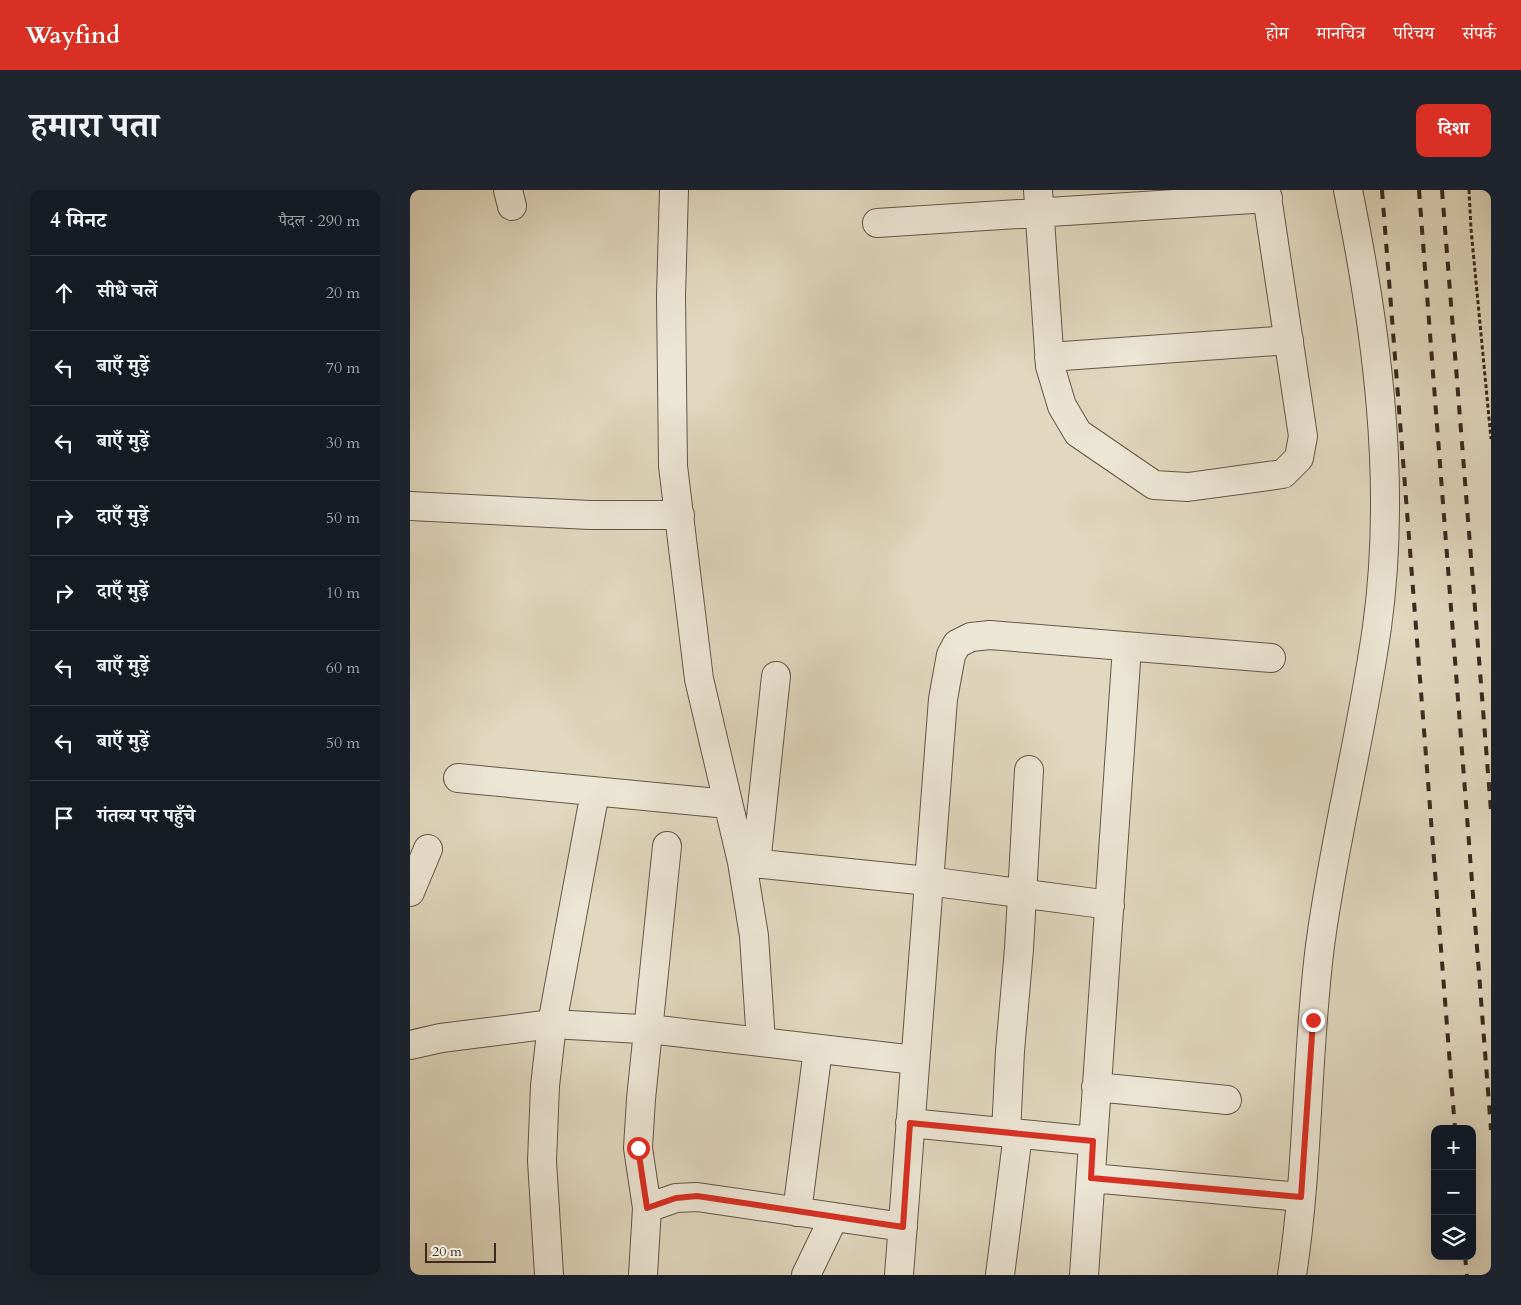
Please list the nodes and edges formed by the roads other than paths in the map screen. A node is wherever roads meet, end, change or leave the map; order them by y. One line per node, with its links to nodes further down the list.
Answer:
1 (674, 190): 9 (street)
2 (1348, 190): 36 (street)
3 (1267, 194): 4 (street); 6 (street)
4 (1038, 202): 5 (street); 7 (street)
5 (877, 223)
6 (1289, 340): 7 (street); 7 (street)
7 (1049, 357)
8 (410, 506): 9 (street)
9 (680, 514): 16 (street)
10 (1127, 647): 11 (street); 20 (street); 23 (street)
11 (1272, 658)
12 (776, 676): 19 (street)
13 (1029, 770): 22 (street)
14 (458, 778): 15 (street)
15 (595, 792): 16 (street); 24 (street)
16 (728, 804): 19 (street)
17 (667, 846): 25 (street)
18 (428, 849): 21 (street)
19 (749, 863): 20 (street); 26 (street)
20 (928, 881): 22 (street); 29 (street)
21 (410, 892)
22 (1021, 894): 23 (street); 33 (street)
23 (1110, 905): 30 (street)
24 (552, 1024): 25 (street); 27 (street); 41 (street)
25 (648, 1030): 26 (street); 37 (street)
26 (761, 1042): 28 (street)
27 (410, 1045)
28 (818, 1049): 29 (street); 38 (street)
29 (915, 1060): 32 (street)
30 (1096, 1087): 31 (street); 34 (street)
31 (1227, 1100)
32 (910, 1123): 33 (street); 40 (street)
33 (1012, 1133): 34 (street); 45 (street)
34 (1093, 1141): 35 (street)
35 (1091, 1178): 36 (street); 46 (street)
36 (1301, 1197): 47 (street)
37 (647, 1208): 38 (street); 42 (street)
38 (797, 1212): 39 (street)
39 (834, 1217): 40 (street); 43 (street)
40 (903, 1227): 44 (street)
41 (549, 1275)
42 (643, 1275)
43 (806, 1275)
44 (899, 1275)
45 (1000, 1275)
46 (1084, 1275)
47 (1292, 1275)

